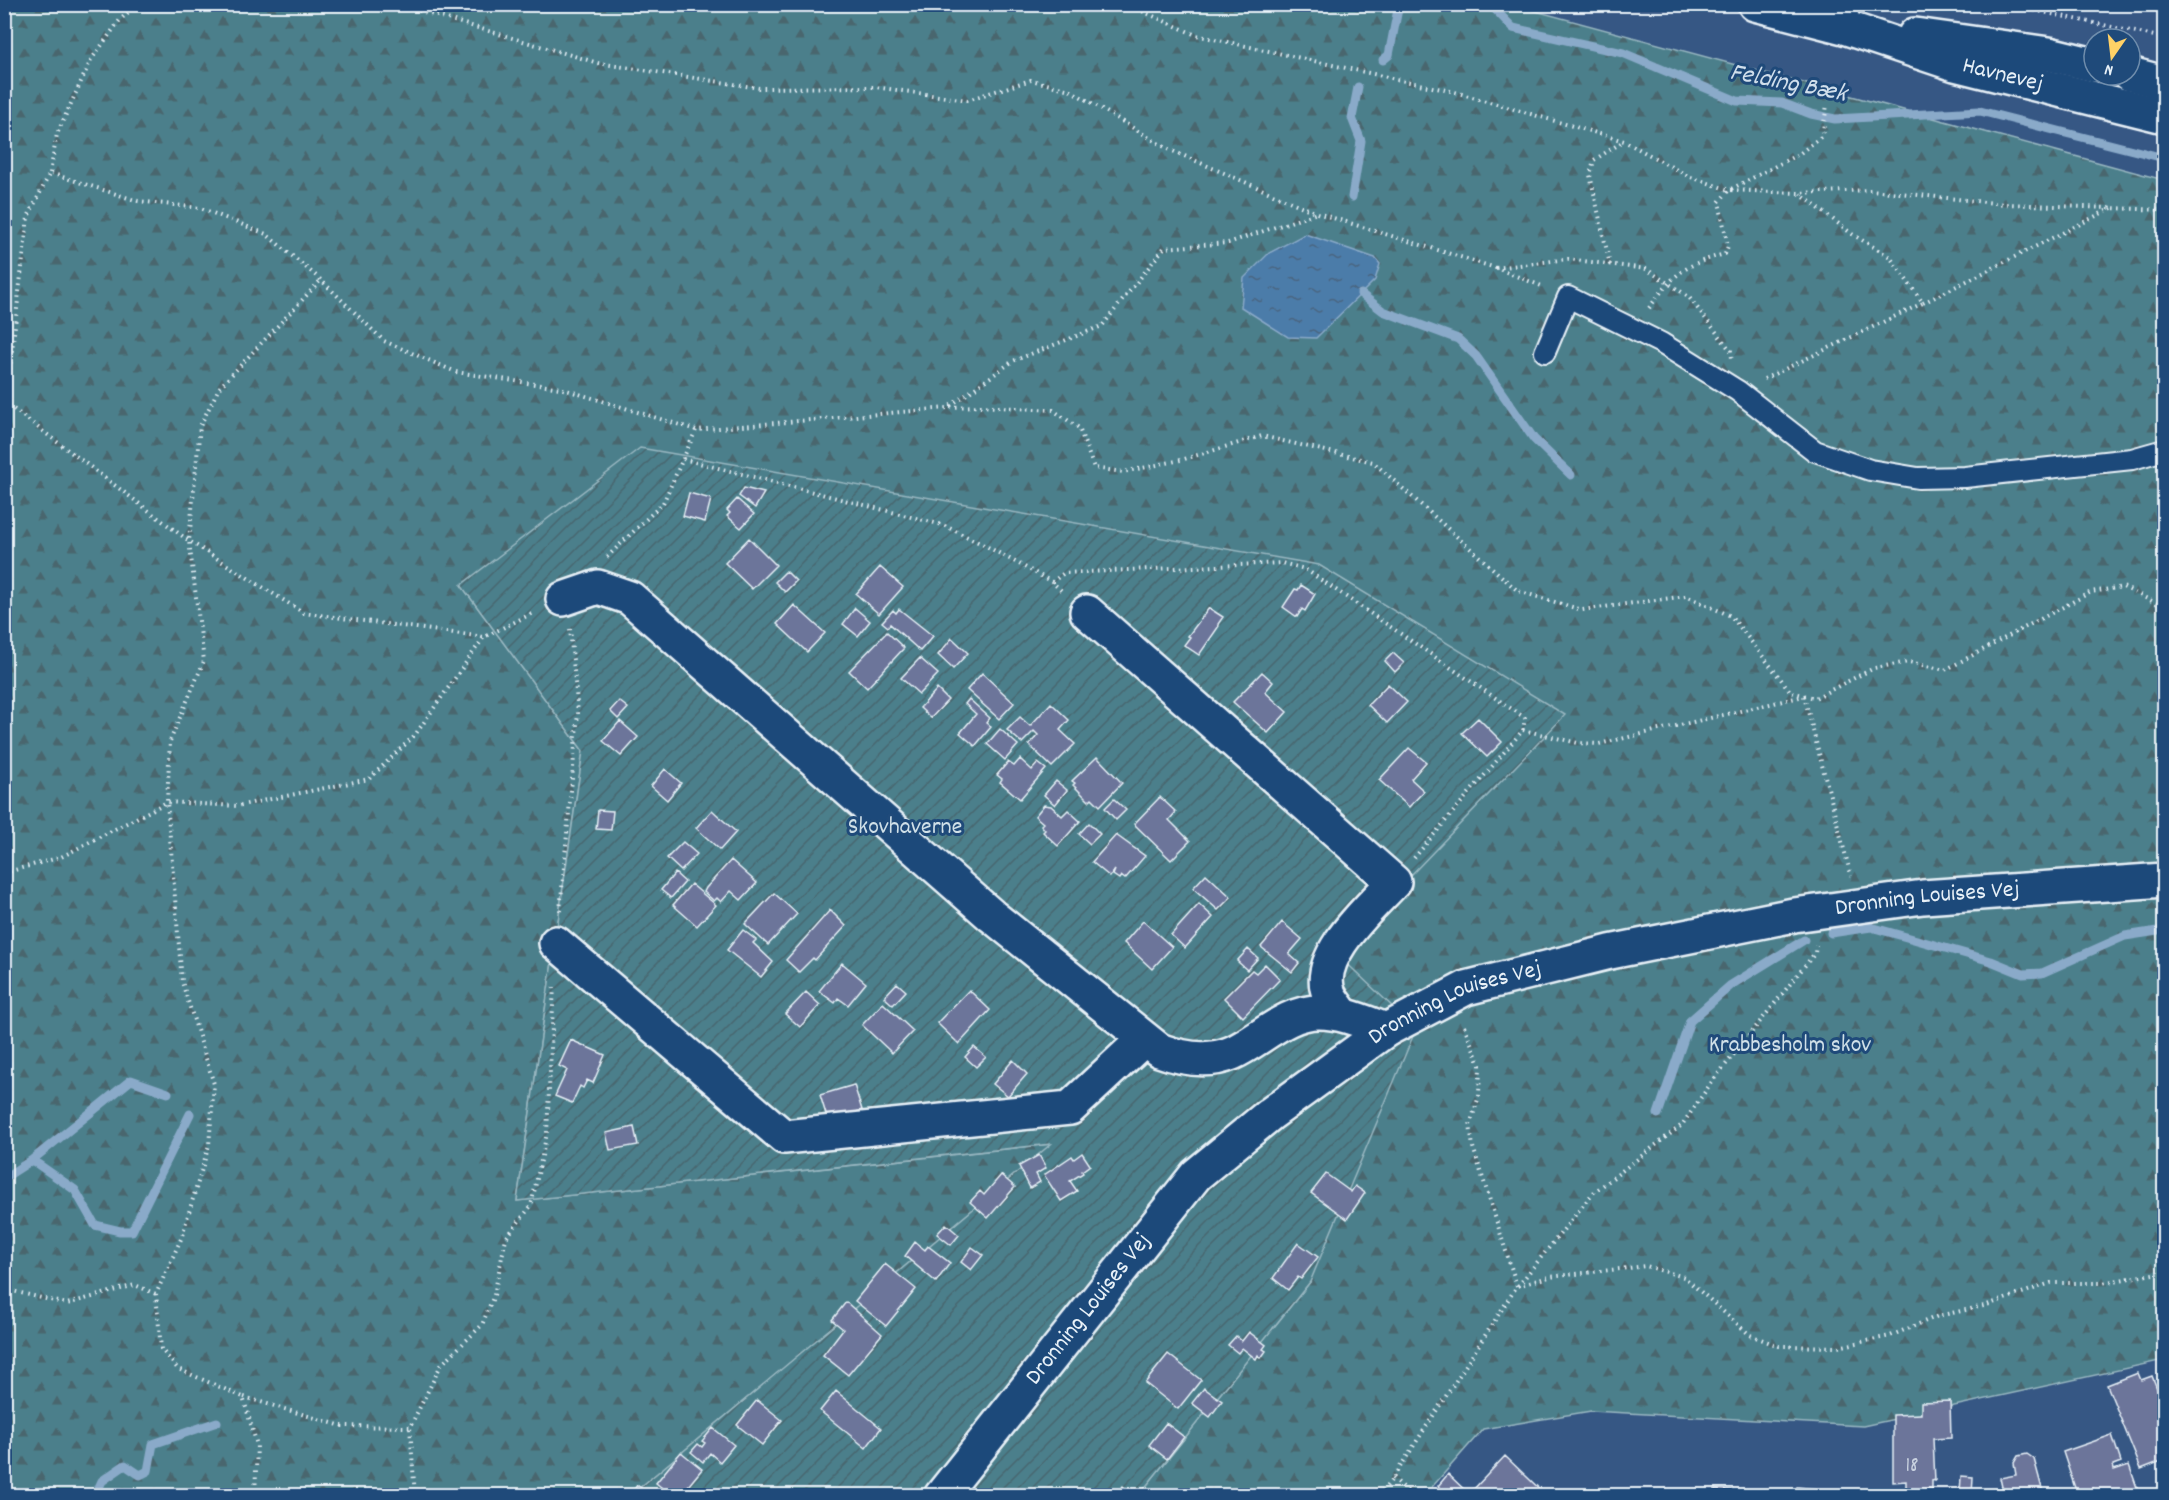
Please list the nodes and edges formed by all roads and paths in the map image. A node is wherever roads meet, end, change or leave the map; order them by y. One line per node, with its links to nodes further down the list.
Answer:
1 (137, 4): 14 (path)
2 (396, 4): 19 (path)
3 (1126, 4): 13 (path)
4 (1755, 4): 6 (street, Havnevej)
5 (2005, 4): 7 (path)
6 (1847, 16): 8 (street, Havnevej); 12 (street, Havnevej)
7 (2164, 38)
8 (2082, 62)
9 (2142, 78): 10 (street)
10 (2164, 83)
11 (1827, 105): 15 (path)
12 (2164, 116)
13 (1624, 141): 15 (path); 20 (path)
14 (50, 173): 22 (path); 29 (path)
15 (1729, 190): 16 (path); 23 (path)
16 (1799, 193): 17 (path); 25 (path)
17 (2113, 208): 18 (path); 25 (path)
18 (2164, 210)
19 (1317, 213): 21 (path); 30 (path)
20 (1610, 265): 21 (path); 23 (path)
21 (1496, 268): 24 (path)
22 (321, 280): 32 (path); 35 (path)
23 (1668, 283): 26 (path); 28 (path)
24 (1568, 297): 27 (lane); 28 (lane)
25 (1923, 303): 28 (path)
26 (1649, 309)
27 (1545, 352)
28 (1738, 391): 33 (lane)
29 (6, 403): 31 (path); 35 (path)
30 (948, 408): 32 (path); 42 (path)
31 (4, 417)
32 (696, 430): 34 (path)
33 (2164, 450)
34 (683, 459): 36 (path); 37 (path)
35 (189, 541): 41 (path); 44 (path)
36 (605, 559)
37 (1052, 582): 40 (path); 43 (path)
38 (563, 599): 41 (path); 50 (path); 54 (street)
39 (2164, 603): 42 (path)
40 (1087, 612): 47 (street)
41 (484, 637): 44 (path)
42 (1804, 696): 43 (path); 48 (path)
43 (1523, 730): 47 (path)
44 (167, 802): 45 (path); 58 (path)
45 (4, 873)
46 (2164, 880): 48 (street, Dronning Louises Vej)
47 (1394, 882): 52 (street)
48 (1858, 906): 49 (street, Dronning Louises Vej)
49 (1814, 912): 51 (street, Dronning Louises Vej); 56 (path)
50 (556, 943): 54 (street); 60 (path)
51 (1450, 996): 53 (street, Dronning Louises Vej); 56 (path)
52 (1342, 1014): 53 (street); 54 (street)
53 (1386, 1030): 64 (street, Dronning Louises Vej)
54 (1143, 1040)
55 (2164, 1272): 56 (path)
56 (1517, 1286): 61 (path)
57 (4, 1289): 58 (path)
58 (156, 1293): 59 (path)
59 (243, 1397): 60 (path); 62 (path)
60 (410, 1427): 63 (path)
61 (1393, 1478): 65 (path); 66 (path)
62 (255, 1496)
63 (415, 1496)
64 (941, 1496)
65 (1379, 1496)
66 (1413, 1496)

